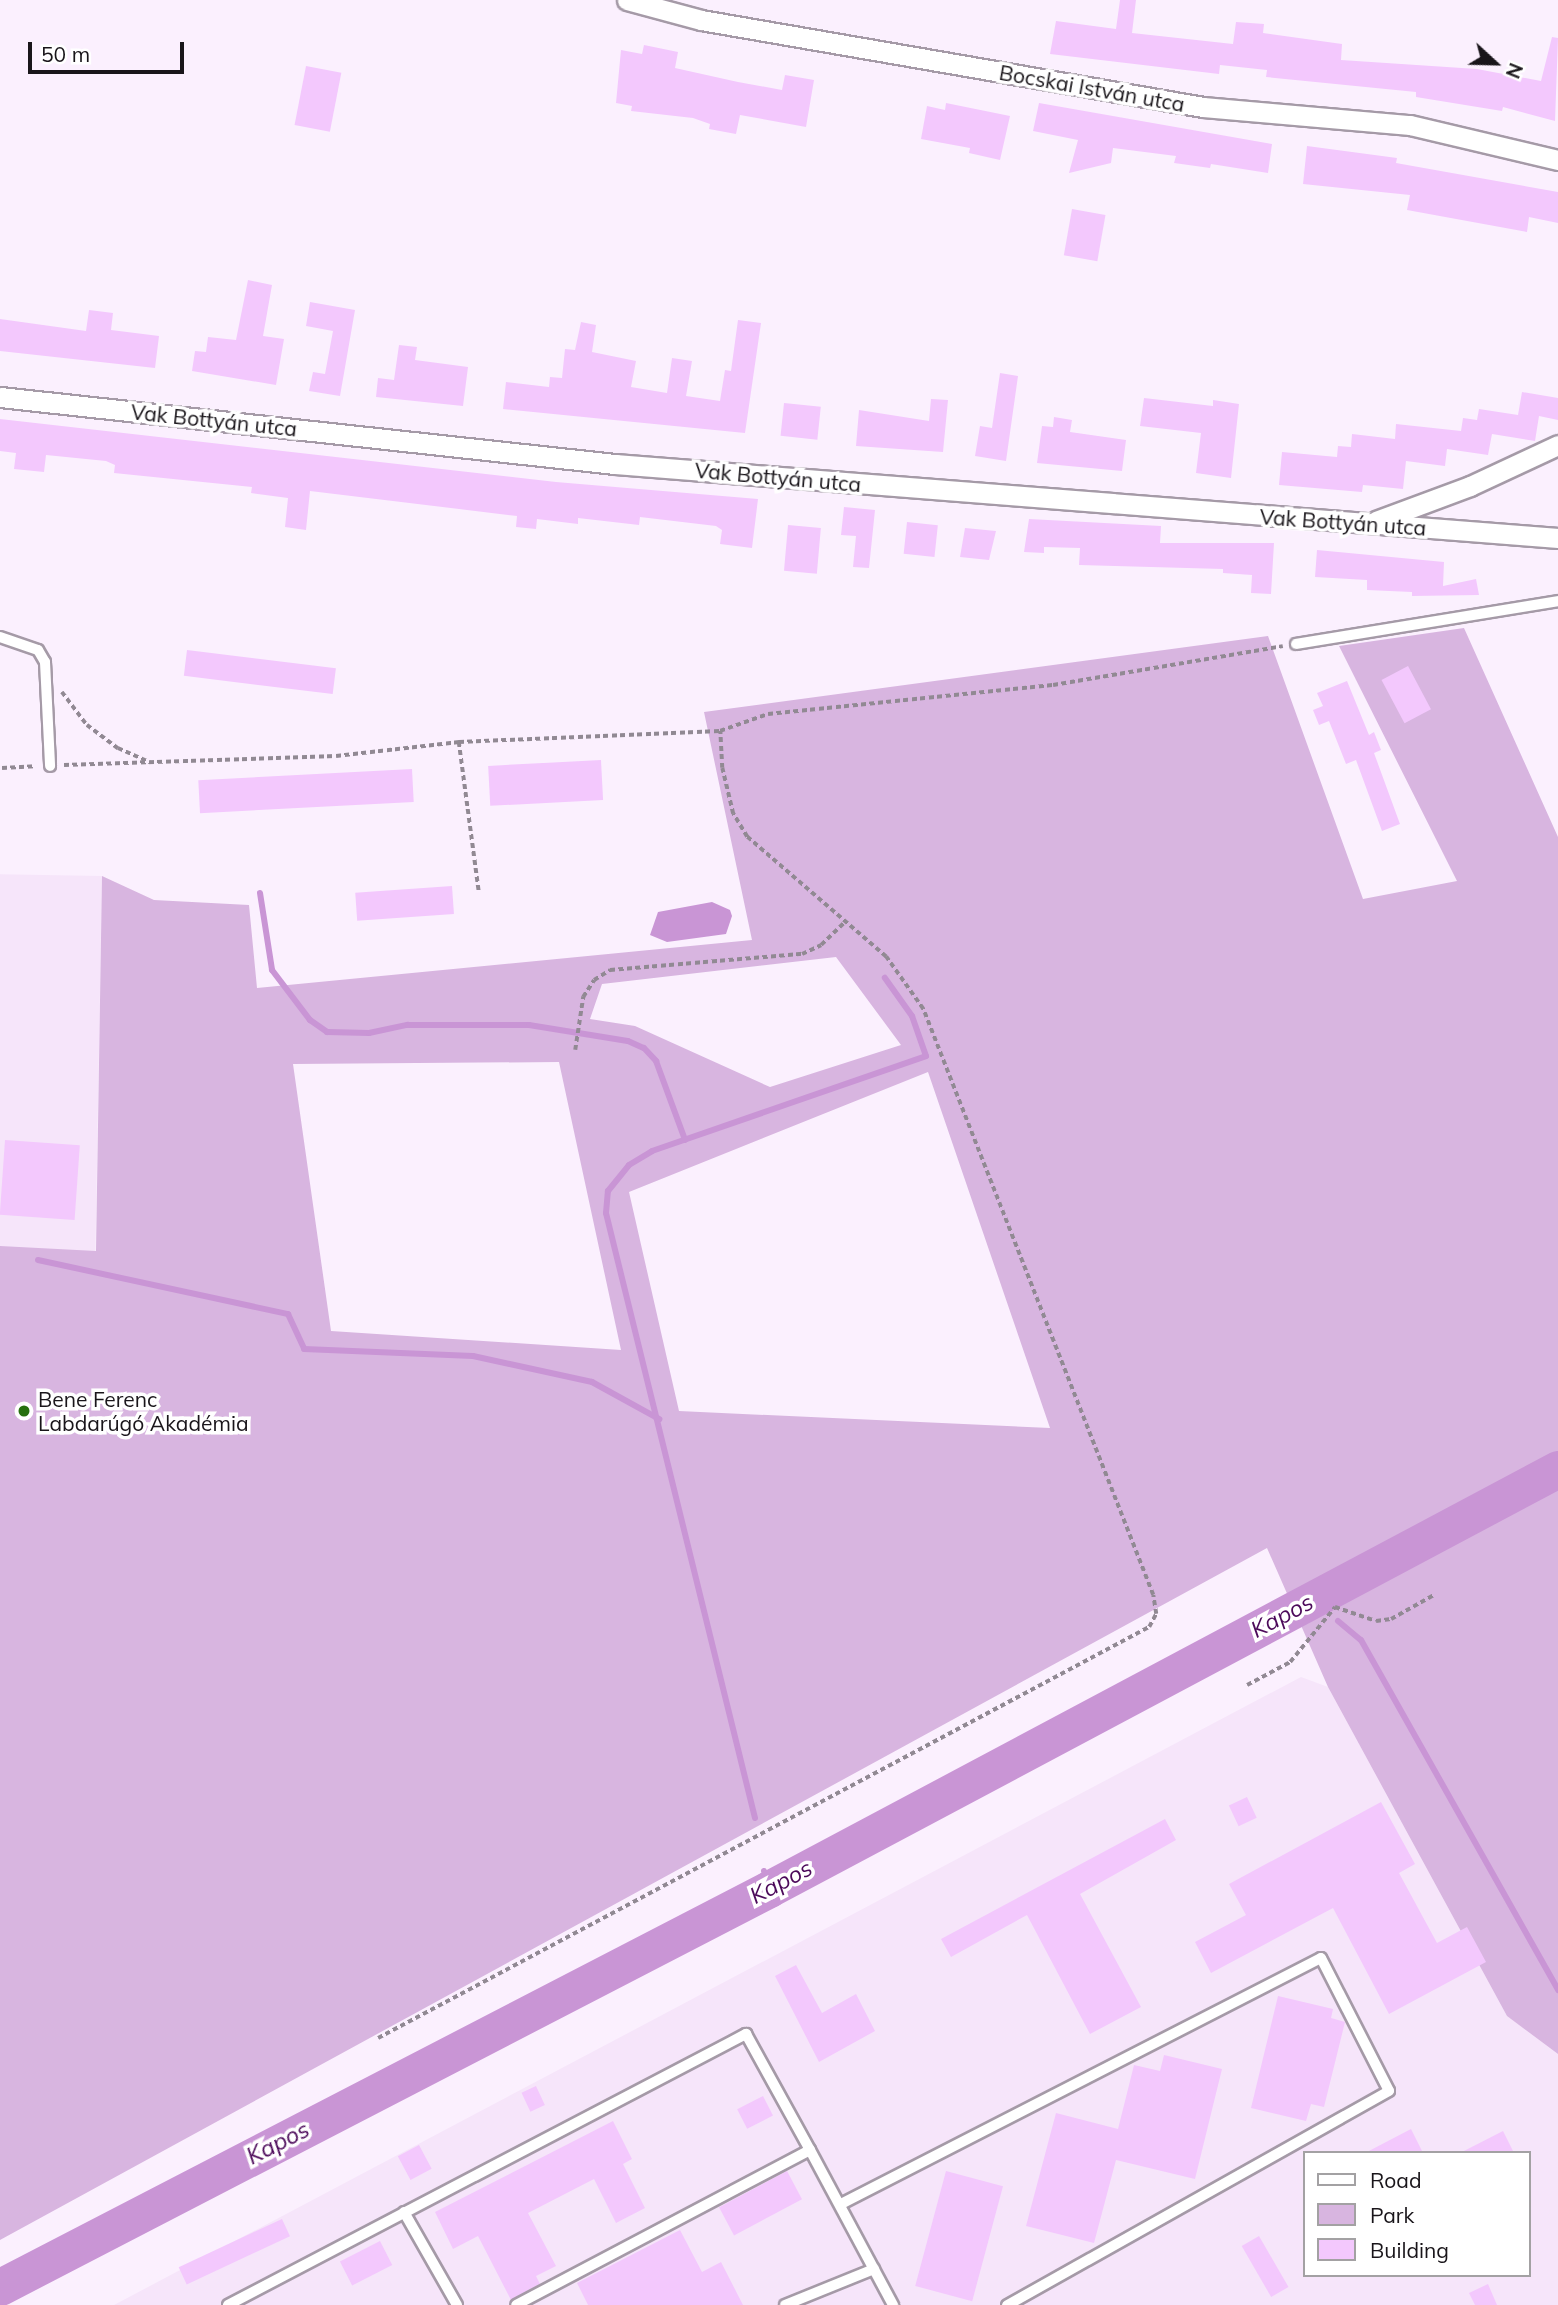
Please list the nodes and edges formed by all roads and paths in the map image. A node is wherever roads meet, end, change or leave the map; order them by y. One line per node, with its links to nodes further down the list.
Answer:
1 (627, 0): 2 (street, Bocskai István utca)
2 (1558, 160)
3 (0, 397): 5 (street, Vak Bottyán utca)
4 (1558, 445): 5 (street)
5 (1368, 524): 6 (street, Vak Bottyán utca)
6 (1558, 538)
7 (1558, 601): 9 (lane)
8 (0, 637): 10 (lane)
9 (1296, 644): 11 (path)
10 (48, 674): 13 (path); 14 (lane)
11 (720, 731): 12 (path); 17 (path)
12 (459, 742): 13 (path); 16 (path)
13 (153, 763): 14 (path)
14 (50, 765): 15 (path)
15 (2, 768)
16 (479, 892)
17 (845, 922): 18 (path); 21 (path)
18 (575, 1050)
19 (1434, 1595): 20 (path)
20 (1247, 1685)
21 (378, 2038)
22 (810, 2150): 23 (lane); 24 (lane); 28 (lane)
23 (841, 2204): 25 (lane); 31 (lane)
24 (404, 2212): 26 (lane); 27 (lane)
25 (874, 2269): 29 (lane); 30 (lane)
26 (228, 2305)
27 (457, 2305)
28 (516, 2305)
29 (786, 2305)
30 (893, 2305)
31 (1007, 2305)

